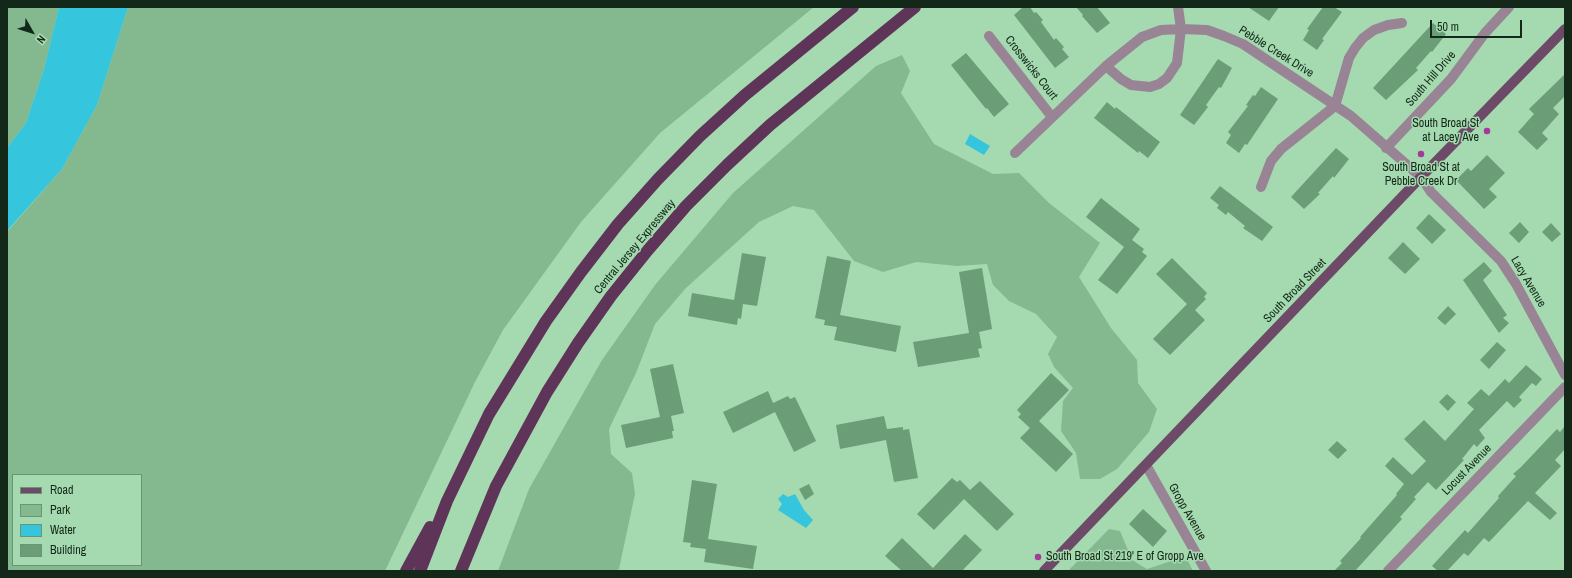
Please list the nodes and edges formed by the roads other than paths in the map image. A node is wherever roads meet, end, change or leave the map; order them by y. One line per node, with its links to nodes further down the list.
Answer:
1 (853, 7): 20 (highway)
2 (915, 7): 19 (highway, Central Jersey Expressway)
3 (1178, 7): 6 (street)
4 (1509, 7): 12 (street, South Hill Drive)
5 (1402, 23): 10 (street)
6 (1182, 29): 9 (street, Pebble Creek Drive); 9 (street); 10 (street, Pebble Creek Drive)
7 (1565, 29): 14 (main road, South Broad Street)
8 (989, 36): 11 (street, Crosswicks Court)
9 (1106, 66): 11 (street, Pebble Creek Drive)
10 (1335, 106): 12 (street, Pebble Creek Drive); 15 (street)
11 (1052, 116): 13 (street, Pebble Creek Drive)
12 (1386, 148): 14 (street, Pebble Creek Drive)
13 (1015, 153)
14 (1421, 177): 16 (street, Lacy Avenue); 18 (main road, South Broad Street)
15 (1261, 188)
16 (1565, 376)
17 (1565, 387): 27 (street, Locust Avenue)
18 (1146, 465): 25 (main road, South Broad Street); 26 (street, Gropp Avenue)
19 (496, 486): 23 (highway, Central Jersey Expressway); 24 (highway)
20 (447, 501): 21 (highway); 22 (highway)
21 (406, 571)
22 (420, 571)
23 (461, 571)
24 (469, 571)
25 (1044, 571)
26 (1206, 571)
27 (1388, 571)

